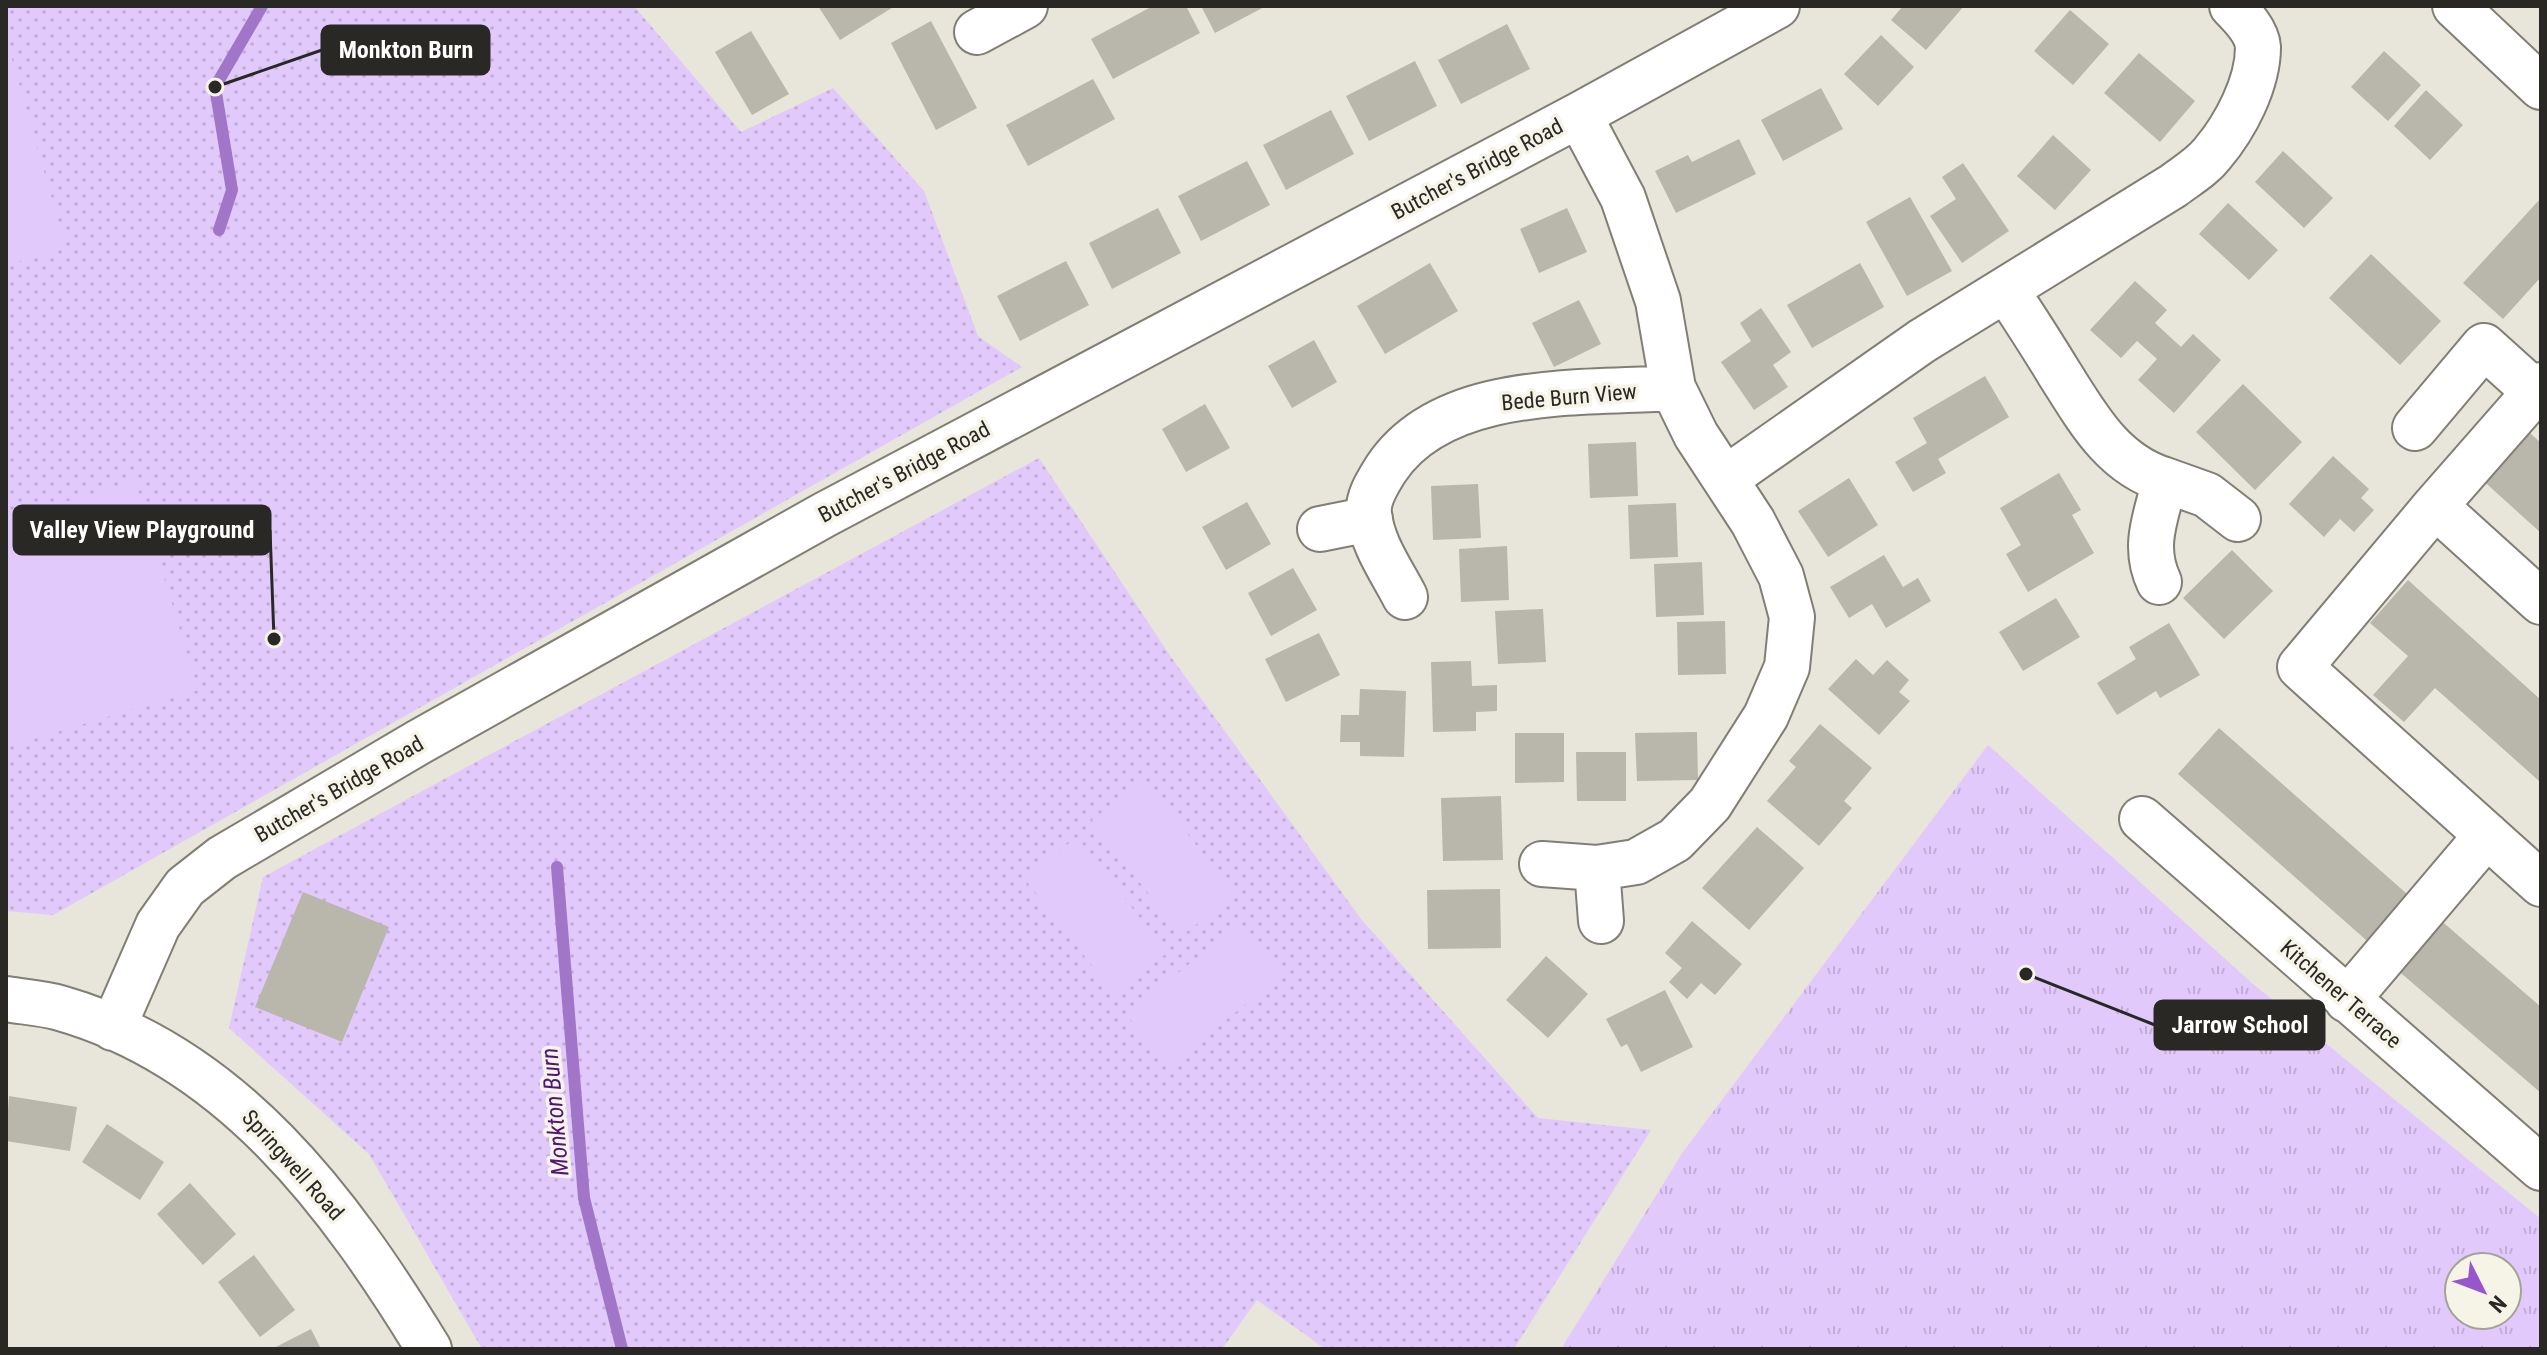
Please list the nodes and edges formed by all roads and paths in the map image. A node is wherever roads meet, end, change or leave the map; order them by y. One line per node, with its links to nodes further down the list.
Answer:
1 (1025, 6): 5 (street)
2 (2232, 6): 8 (street)
3 (2455, 6): 6 (street)
4 (1765, 9): 7 (street, Butcher's Bridge Road)
5 (977, 32)
6 (2541, 87)
7 (1579, 115): 9 (street); 29 (street, Butcher's Bridge Road)
8 (2006, 290): 12 (street); 13 (street)
9 (1673, 388): 12 (street); 15 (street, Bede Burn View)
10 (2538, 389): 11 (street); 14 (street)
11 (2415, 428)
12 (1725, 479): 24 (street)
13 (2165, 480): 16 (street); 18 (street)
14 (2435, 506): 20 (street); 22 (street)
15 (1370, 519): 17 (street); 19 (street)
16 (2238, 519)
17 (1320, 529)
18 (2159, 582)
19 (1405, 597)
20 (2541, 602)
21 (2142, 819): 28 (street, Kitchener Terrace)
22 (2487, 835): 25 (street); 28 (street)
23 (1542, 864): 24 (street)
24 (1597, 868): 26 (street)
25 (2541, 884)
26 (1601, 921)
27 (6, 999): 29 (street, Springwell Road)
28 (2347, 1000): 30 (street, Kitchener Terrace)
29 (113, 1028): 31 (street, Springwell Road)
30 (2541, 1168)
31 (429, 1349)

